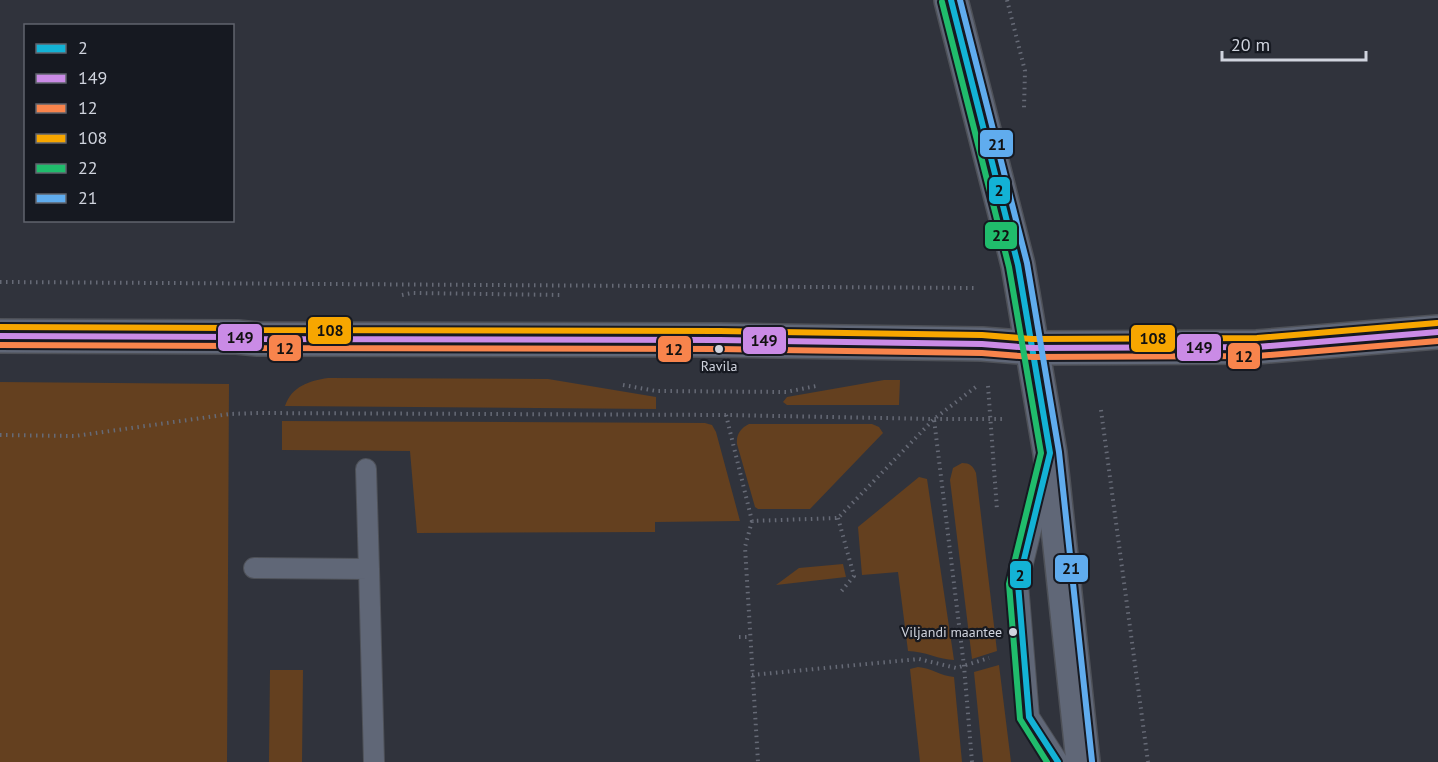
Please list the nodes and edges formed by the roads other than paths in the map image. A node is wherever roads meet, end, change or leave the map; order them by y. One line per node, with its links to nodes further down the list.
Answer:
1 (951, 0): 4 (street)
2 (1438, 332): 4 (street)
3 (0, 336): 4 (street)
4 (1032, 348): 5 (street)
5 (1050, 453): 10 (lane); 11 (street)
6 (366, 469): 8 (lane)
7 (254, 568): 8 (lane)
8 (369, 569): 9 (lane)
9 (374, 762)
10 (1058, 762)
11 (1083, 762)

